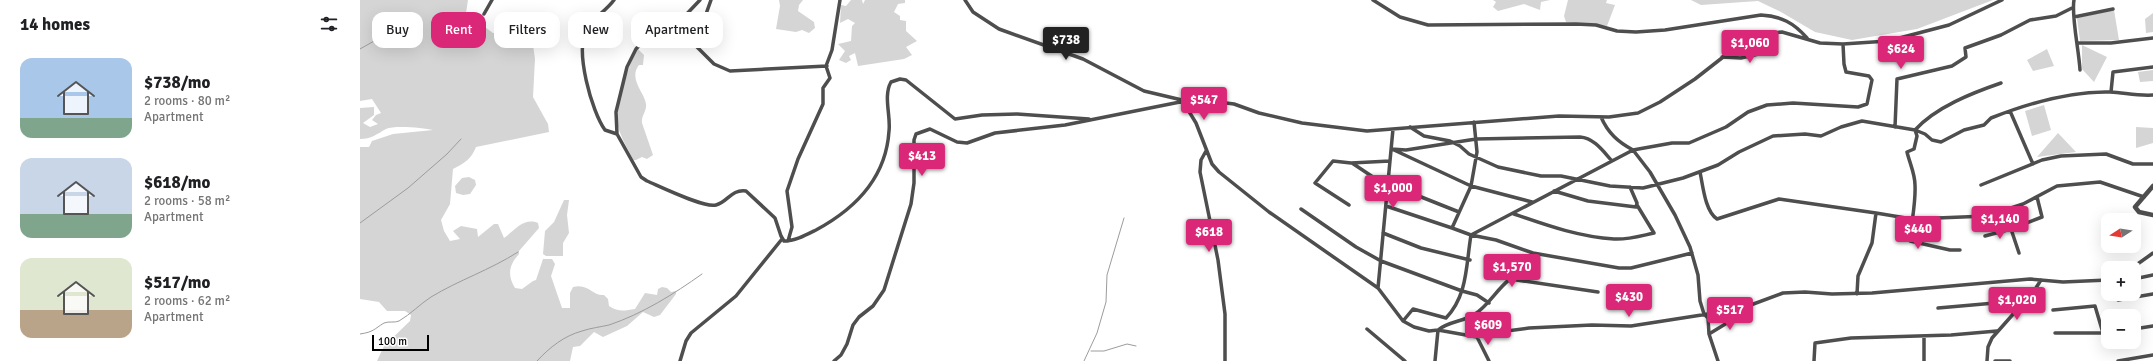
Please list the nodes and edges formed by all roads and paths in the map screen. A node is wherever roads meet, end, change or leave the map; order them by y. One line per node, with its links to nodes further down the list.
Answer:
1 (492, 0): 12 (street)
2 (614, 0): 37 (street)
3 (700, 0): 37 (street)
4 (711, 0): 13 (street)
5 (840, 0): 22 (street)
6 (965, 0): 28 (street)
7 (1373, 0): 16 (street)
8 (2002, 0): 18 (street)
9 (2074, 0): 10 (street)
10 (2072, 8): 14 (street); 34 (street)
11 (2113, 9): 14 (street)
12 (485, 12)
13 (707, 12)
14 (2074, 17): 17 (street)
15 (2153, 38): 17 (street)
16 (1808, 39): 18 (street); 21 (street)
17 (2078, 43): 24 (street)
18 (1843, 44): 41 (street)
19 (698, 48): 22 (street)
20 (1776, 50): 21 (street)
21 (1721, 57): 30 (street)
22 (827, 66): 76 (street)
23 (2153, 67): 26 (street)
24 (2080, 70)
25 (2001, 83): 36 (street)
26 (2111, 92): 27 (street); 29 (street)
27 (2153, 95)
28 (1182, 100): 31 (street); 35 (street); 42 (street)
29 (2010, 111): 36 (street); 47 (street)
30 (1601, 117): 32 (street); 41 (street)
31 (1092, 120): 76 (street); 114 (street)
32 (1474, 122): 33 (street); 38 (street)
33 (1410, 127): 35 (street); 39 (street)
34 (1895, 127): 36 (street); 49 (street)
35 (1393, 129): 40 (street)
36 (1915, 130): 69 (street)
37 (617, 134): 75 (street)
38 (1476, 139): 39 (street); 43 (street); 45 (street)
39 (1450, 141): 40 (street); 43 (street)
40 (1391, 149): 44 (street); 53 (street)
41 (1633, 150): 45 (street); 54 (street)
42 (1206, 151): 88 (street); 115 (street)
43 (1476, 157): 50 (street); 53 (street)
44 (1390, 161): 46 (street); 51 (street)
45 (1612, 161): 50 (street)
46 (1351, 162): 51 (street); 61 (street)
47 (2033, 164): 48 (street); 52 (street)
48 (2153, 164)
49 (1700, 172): 54 (street); 66 (street)
50 (1577, 180): 56 (street); 57 (street)
51 (1388, 183): 62 (street); 65 (street)
52 (1982, 185)
53 (1471, 186): 60 (street); 65 (street)
54 (1657, 186): 56 (street); 78 (street)
55 (2153, 186): 59 (street)
56 (1630, 187): 63 (street)
57 (1554, 191): 60 (street); 63 (street)
58 (2037, 197): 59 (street); 69 (street); 71 (street)
59 (2144, 197): 68 (street)
60 (1532, 202): 67 (street)
61 (1349, 205)
62 (1386, 206): 70 (street); 72 (street)
63 (1637, 206): 67 (street)
64 (1301, 209): 81 (street)
65 (1459, 212): 70 (street)
66 (1876, 212): 69 (street); 91 (street)
67 (1514, 214): 73 (street)
68 (2153, 215)
69 (1912, 219): 77 (street)
70 (1452, 228): 73 (street)
71 (2011, 229): 74 (street); 79 (street)
72 (1383, 233): 81 (street); 82 (street)
73 (1472, 235): 78 (street); 82 (street)
74 (1985, 236)
75 (782, 239): 76 (street); 113 (street)
76 (788, 241)
77 (1960, 250)
78 (1692, 253): 99 (street)
79 (2019, 253)
80 (2153, 253): 83 (street)
81 (1381, 260): 88 (street); 89 (street)
82 (1470, 260): 89 (street)
83 (2141, 262)
84 (2153, 276): 85 (street)
85 (2141, 278)
86 (2042, 280): 87 (street); 91 (street); 94 (street)
87 (2101, 280)
88 (1378, 288): 100 (street)
89 (1462, 291): 95 (street); 100 (street)
90 (1598, 292): 95 (street)
91 (1857, 294): 97 (street)
92 (2153, 294): 93 (street)
93 (2141, 296)
94 (2030, 300): 96 (street); 106 (street)
95 (1489, 303): 105 (street)
96 (1938, 308)
97 (1736, 309): 99 (street); 108 (street)
98 (2053, 310): 102 (street)
99 (1704, 314): 108 (street); 111 (street)
100 (1403, 321): 105 (street)
101 (2153, 326): 103 (street)
102 (2101, 327)
103 (2141, 328)
104 (1366, 329): 116 (street)
105 (1438, 330): 111 (street); 117 (street)
106 (1997, 331): 110 (street); 122 (street)
107 (2055, 333): 109 (street)
108 (1710, 334): 119 (street)
109 (2101, 334)
110 (1924, 336): 120 (street); 121 (street)
111 (1477, 337): 118 (street)
112 (2153, 355): 125 (street)
113 (680, 361)
114 (834, 361)
115 (1225, 361)
116 (1405, 361)
117 (1435, 361)
118 (1489, 361)
119 (1718, 361)
120 (1814, 361)
121 (1924, 361)
122 (1986, 361)
123 (1995, 361): 124 (street)
124 (2010, 361)
125 (2118, 361)

